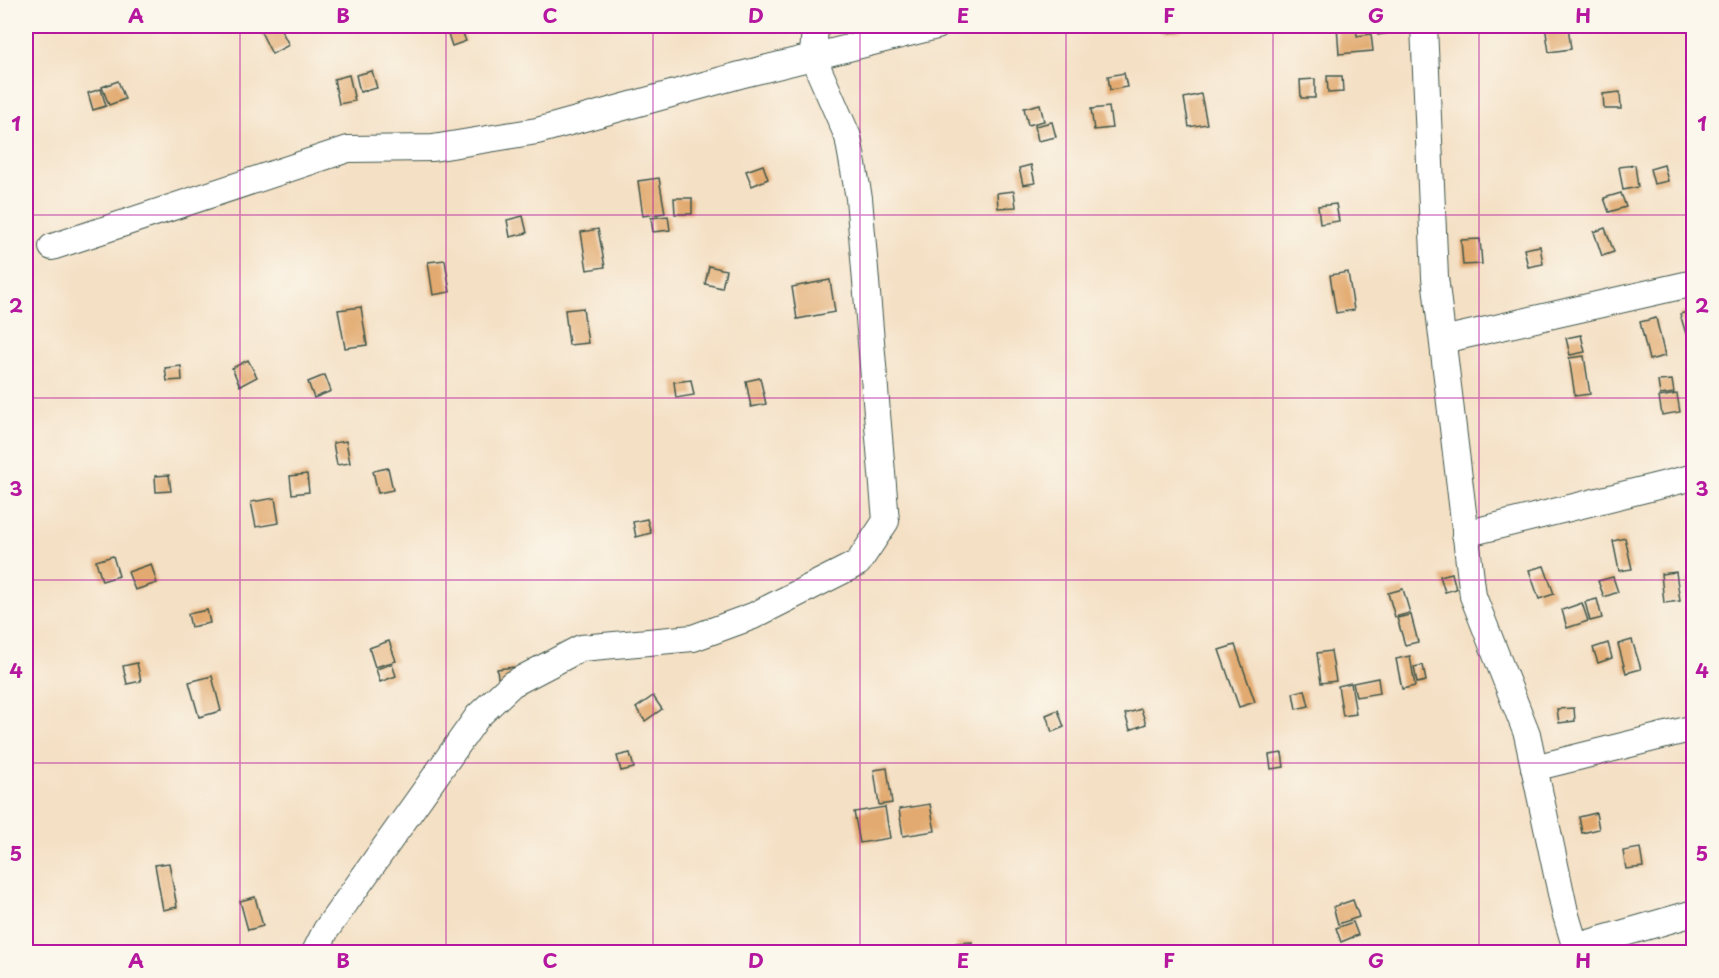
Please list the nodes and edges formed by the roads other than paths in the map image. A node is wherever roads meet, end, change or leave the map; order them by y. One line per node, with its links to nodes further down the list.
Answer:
1 (815, 26): 4 (street)
2 (937, 26): 4 (street)
3 (1424, 26): 7 (street)
4 (813, 57): 5 (street); 14 (street)
5 (52, 247)
6 (1694, 283): 7 (street)
7 (1443, 340): 9 (street)
8 (1694, 477): 9 (street)
9 (1466, 534): 11 (street)
10 (1694, 728): 11 (street)
11 (1534, 768): 13 (street)
12 (1694, 913): 13 (street)
13 (1576, 950)
14 (315, 952)

